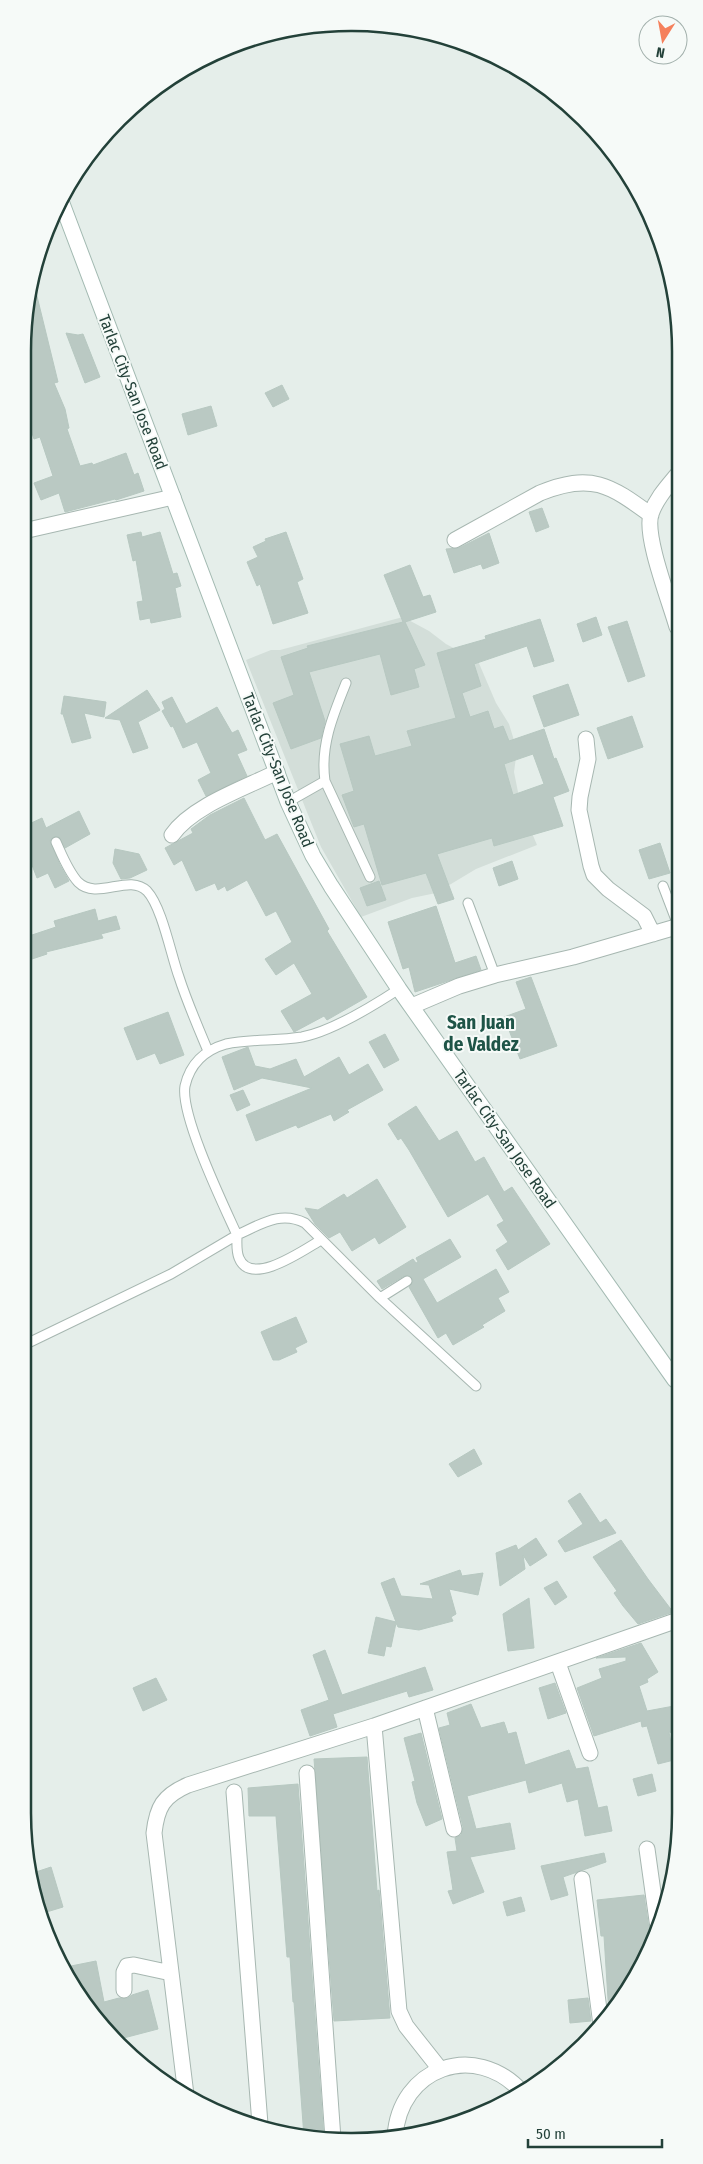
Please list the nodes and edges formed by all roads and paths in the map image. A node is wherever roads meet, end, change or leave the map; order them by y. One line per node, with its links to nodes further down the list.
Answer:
1 (64, 209): 3 (street, Tarlac City-San Jose Road)
2 (672, 482): 4 (street)
3 (173, 497): 5 (street); 10 (street, Tarlac City-San Jose Road)
4 (651, 515): 6 (street); 7 (street)
5 (31, 529)
6 (455, 540)
7 (672, 610)
8 (346, 683): 11 (lane)
9 (586, 739): 20 (street)
10 (276, 772): 12 (street, Tarlac City-San Jose Road); 13 (street)
11 (325, 781): 12 (lane); 15 (lane)
12 (288, 802): 22 (street, Tarlac City-San Jose Road)
13 (172, 835)
14 (56, 842): 24 (lane)
15 (370, 877)
16 (663, 886): 18 (lane)
17 (468, 903): 21 (lane)
18 (672, 910)
19 (672, 928): 20 (street)
20 (653, 934): 21 (street)
21 (495, 975): 23 (street)
22 (399, 989): 23 (street, Tarlac City-San Jose Road); 24 (lane)
23 (412, 1006): 30 (street, Tarlac City-San Jose Road)
24 (208, 1051): 25 (lane)
25 (237, 1235): 26 (lane); 26 (lane); 29 (lane)
26 (321, 1240): 28 (lane)
27 (407, 1281): 28 (lane)
28 (380, 1298): 31 (lane)
29 (31, 1342)
30 (672, 1376)
31 (476, 1386)
32 (672, 1622): 33 (street)
33 (558, 1663): 34 (street); 36 (street)
34 (425, 1708): 35 (street); 39 (street)
35 (374, 1726): 43 (street); 46 (street)
36 (590, 1753)
37 (307, 1773): 51 (street)
38 (234, 1792): 49 (street)
39 (454, 1829)
40 (647, 1849): 42 (street)
41 (582, 1879): 45 (street)
42 (656, 1912)
43 (171, 1973): 44 (street); 47 (street)
44 (124, 1990)
45 (600, 2015)
46 (440, 2069): 48 (street); 50 (street)
47 (185, 2086)
48 (517, 2087)
49 (260, 2119)
50 (396, 2130)
51 (332, 2132)

